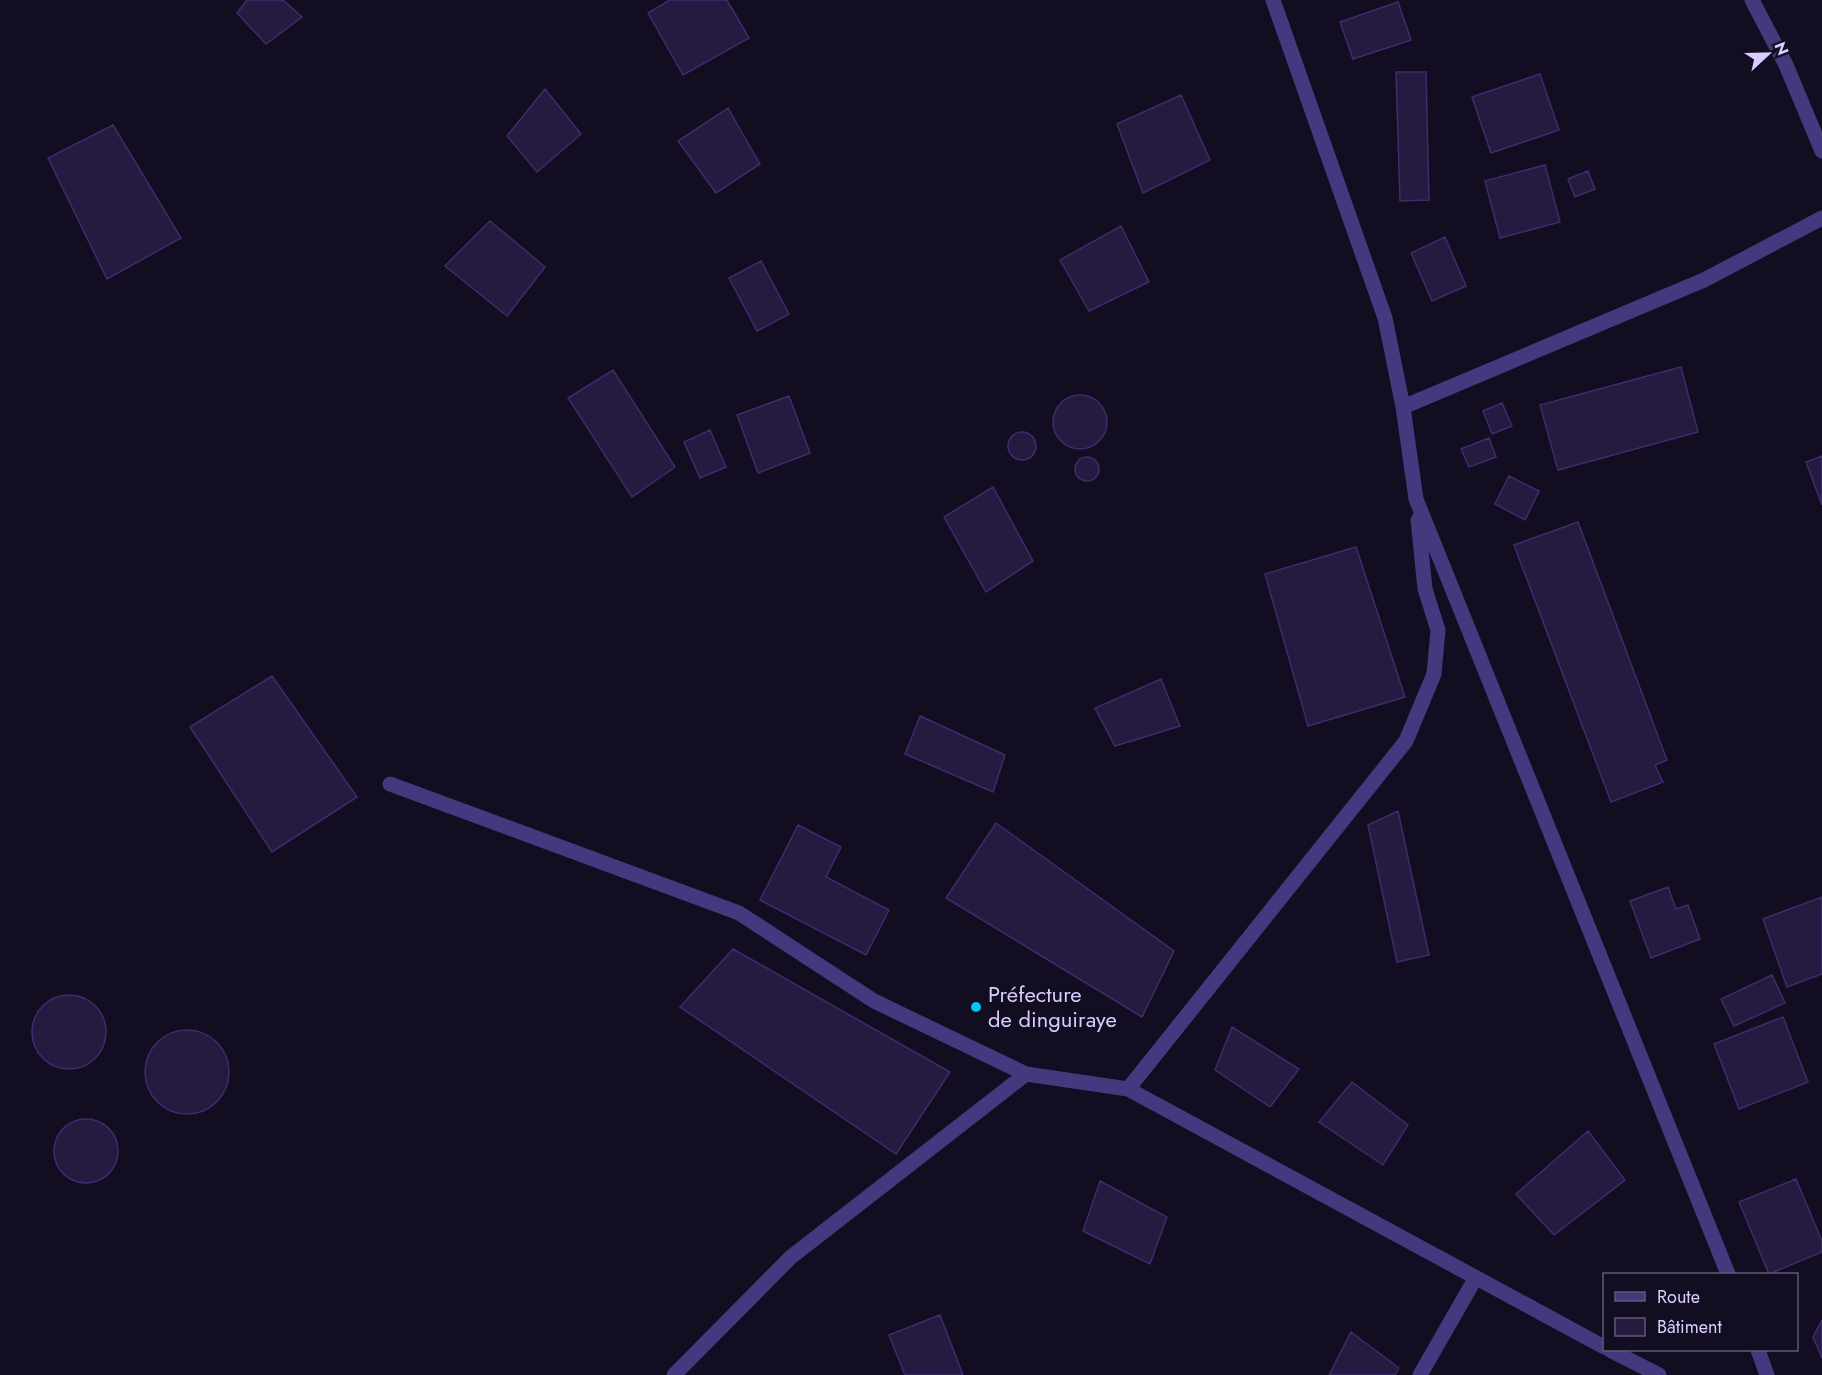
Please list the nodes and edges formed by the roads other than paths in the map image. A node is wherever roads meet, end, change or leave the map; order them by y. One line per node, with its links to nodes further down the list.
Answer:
1 (1274, 0): 5 (street)
2 (1752, 0): 3 (street)
3 (1822, 151)
4 (1822, 218): 5 (street)
5 (1403, 407): 6 (street)
6 (1416, 499): 9 (street); 10 (street)
7 (390, 784): 8 (street)
8 (1026, 1074): 9 (street); 15 (street)
9 (1128, 1089): 11 (street)
10 (1727, 1273)
11 (1475, 1279): 12 (street); 16 (street)
12 (1603, 1346)
13 (1612, 1351): 17 (street)
14 (1758, 1351): 18 (street)
15 (674, 1375)
16 (1420, 1375)
17 (1659, 1375)
18 (1767, 1375)

